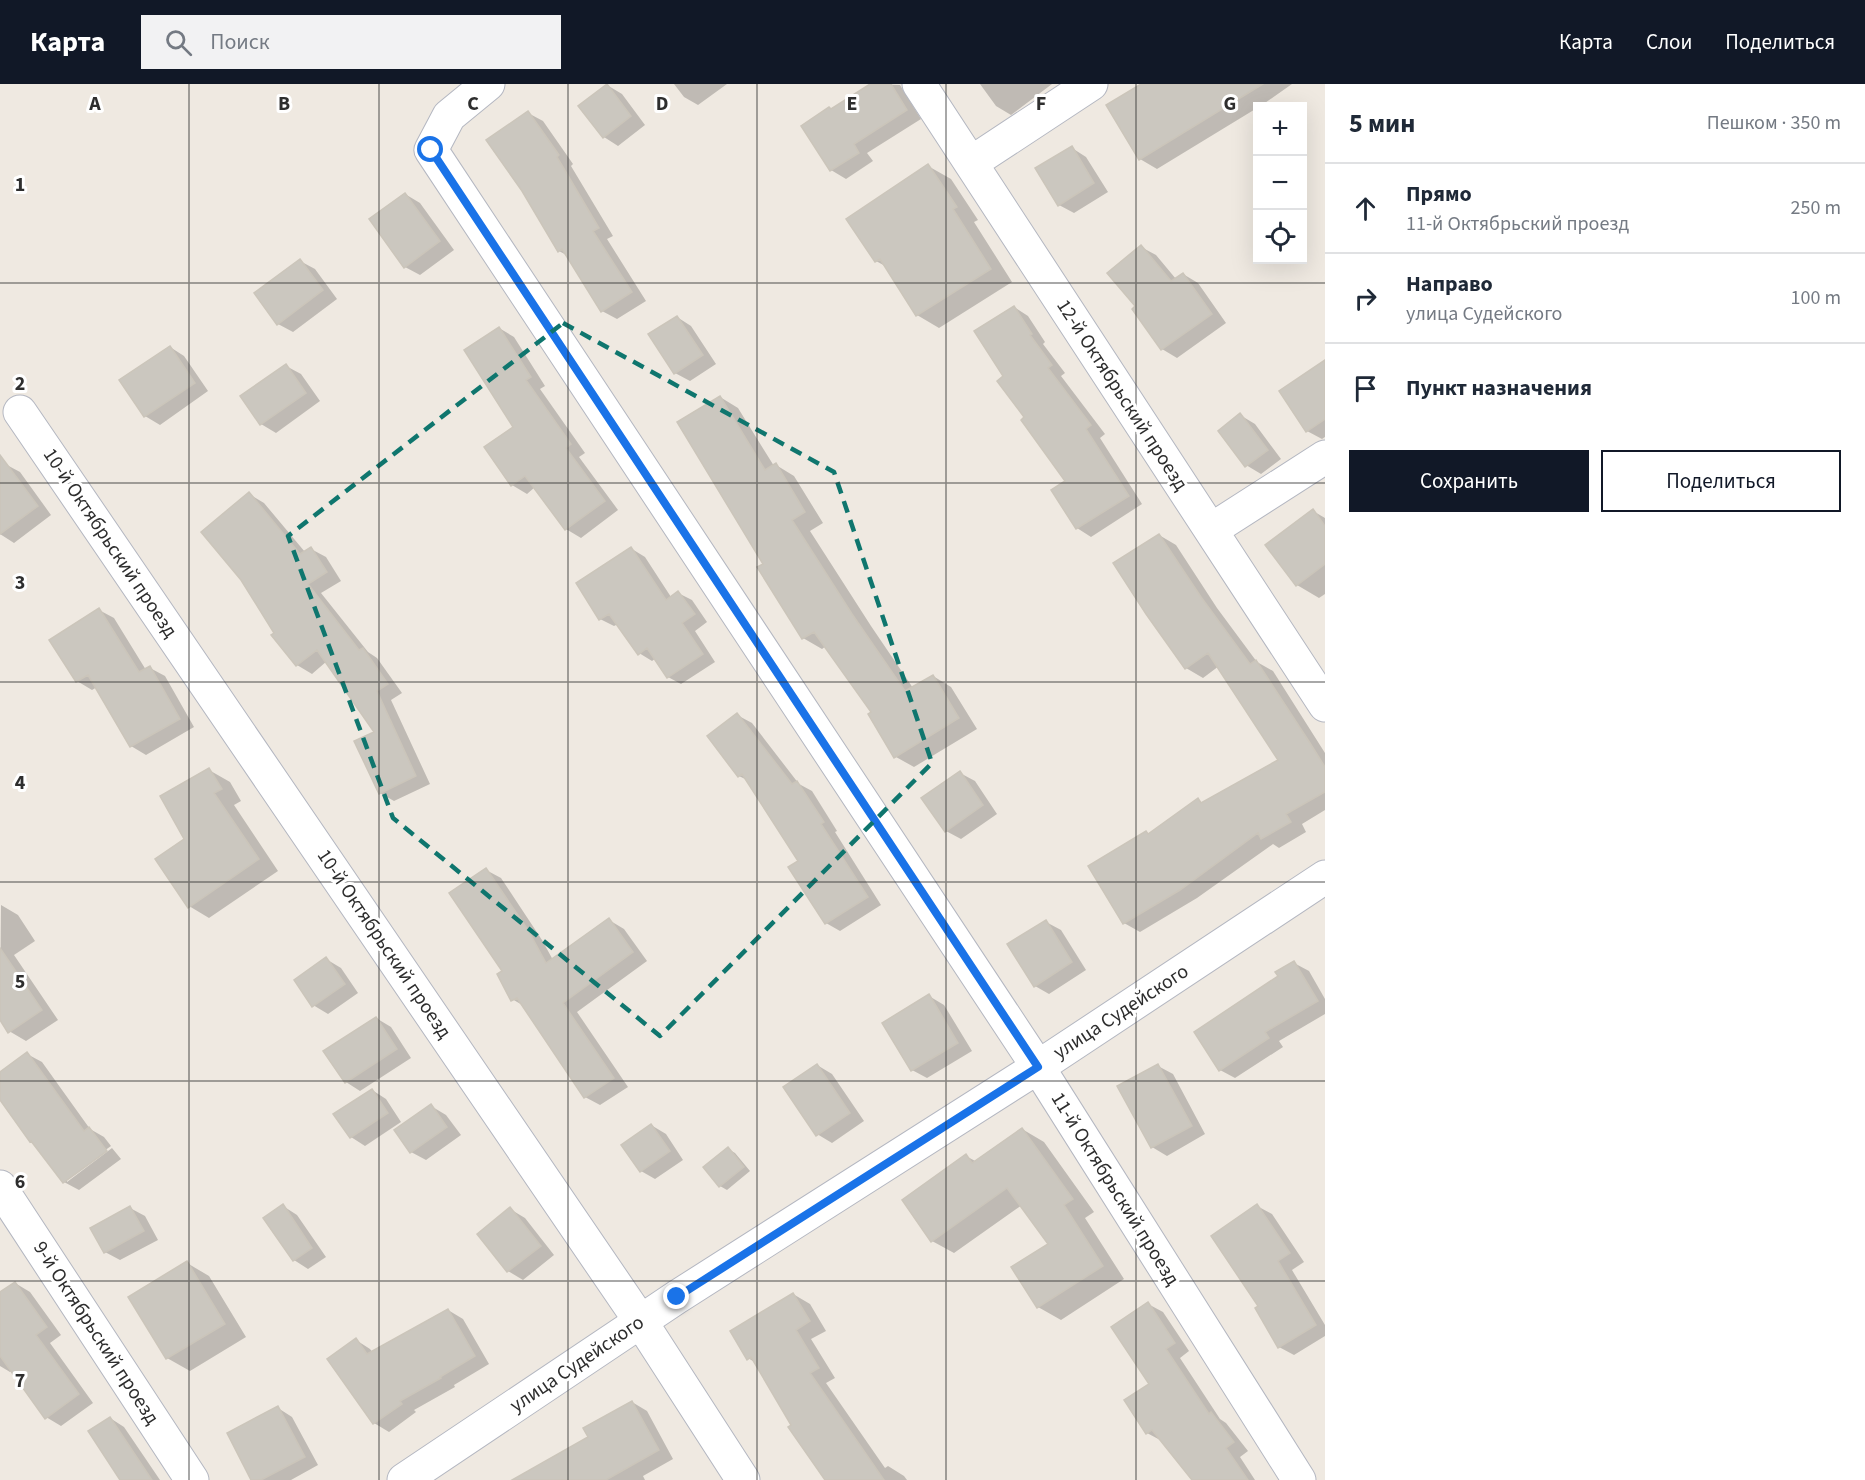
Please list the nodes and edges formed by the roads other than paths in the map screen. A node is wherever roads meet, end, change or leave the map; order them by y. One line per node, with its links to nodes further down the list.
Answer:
1 (489, 84): 10 (street, 11-й Октябрьский проезд)
2 (919, 84): 4 (street, 12-й Октябрьский проезд)
3 (1091, 84): 4 (street)
4 (971, 163): 7 (street, 12-й Октябрьский проезд)
5 (20, 412): 12 (street, 10-й Октябрьский проезд)
6 (1325, 456): 7 (street)
7 (1211, 531): 8 (street, 12-й Октябрьский проезд)
8 (1325, 705)
9 (1325, 878): 10 (street, улица Судейского)
10 (1038, 1067): 12 (street, улица Судейского); 16 (street, 11-й Октябрьский проезд)
11 (0, 1187): 13 (street, 9-й Октябрьский проезд)
12 (641, 1322): 14 (street, улица Судейского); 15 (street, 10-й Октябрьский проезд)
13 (192, 1480)
14 (404, 1480)
15 (743, 1480)
16 (1299, 1480)

